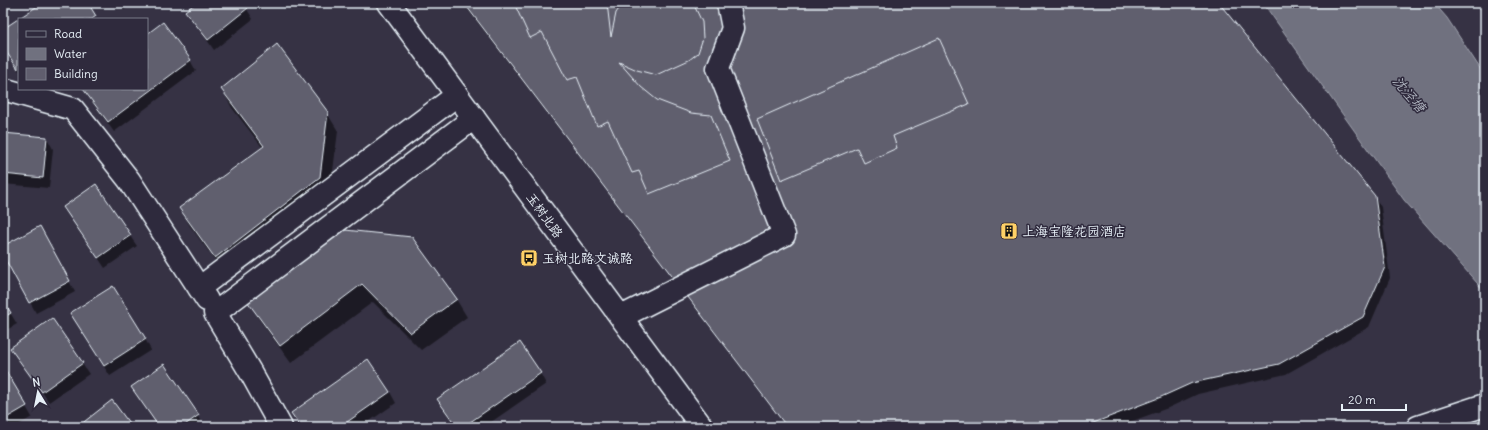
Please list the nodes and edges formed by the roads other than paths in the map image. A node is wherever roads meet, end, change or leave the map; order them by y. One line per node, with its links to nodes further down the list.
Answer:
1 (389, 3): 4 (street, 玉树北路)
2 (728, 3): 8 (street)
3 (3, 89): 6 (street)
4 (457, 95): 5 (street, 玉树北路); 6 (street)
5 (474, 118): 7 (street); 8 (street, 玉树北路)
6 (199, 288): 7 (street)
7 (215, 312): 10 (street)
8 (621, 317): 11 (street, 玉树北路)
9 (1485, 405): 12 (street)
10 (281, 427)
11 (702, 427)
12 (1418, 427)

